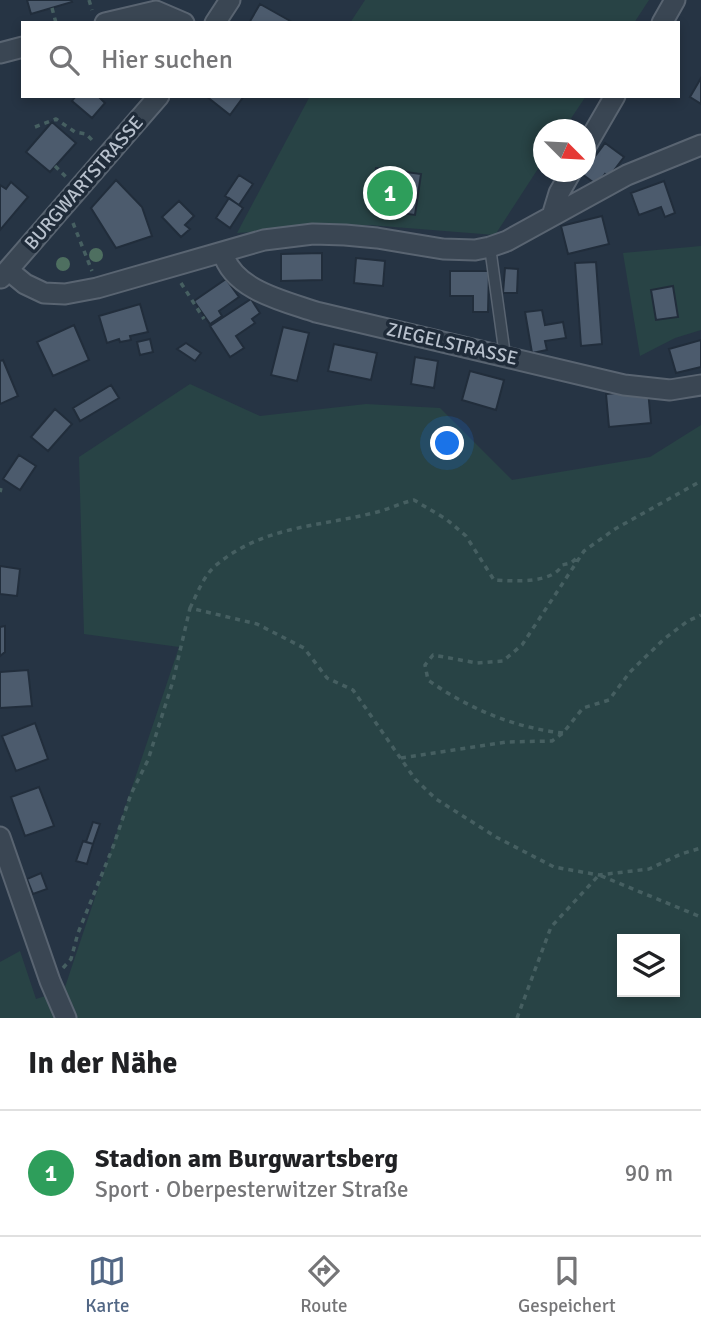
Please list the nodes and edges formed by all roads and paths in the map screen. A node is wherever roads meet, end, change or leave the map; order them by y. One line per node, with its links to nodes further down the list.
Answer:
1 (89, 0): 5 (path)
2 (230, 0): 8 (street)
3 (676, 0): 9 (street)
4 (52, 8): 6 (path)
5 (99, 17): 7 (street)
6 (55, 21)
7 (179, 21)
8 (216, 21)
9 (663, 21)
10 (21, 48): 11 (street)
11 (0, 53)
12 (157, 98): 26 (street, BURGWARTSTRASSE)
13 (614, 98): 15 (street)
14 (35, 127): 16 (path)
15 (596, 129)
16 (93, 141)
17 (701, 145): 22 (street)
18 (55, 166): 19 (path)
19 (68, 178)
20 (565, 182): 22 (street)
21 (77, 214): 25 (path)
22 (552, 216): 23 (street)
23 (489, 247): 24 (street); 29 (lane)
24 (223, 253): 26 (street); 29 (street, ZIEGELSTRASSE)
25 (96, 273)
26 (4, 274)
27 (178, 278): 28 (path)
28 (204, 319)
29 (505, 356): 30 (street, ZIEGELSTRASSE)
30 (701, 385)
31 (701, 481): 32 (path)
32 (584, 551): 33 (path); 35 (path)
33 (190, 608): 36 (path); 41 (path)
34 (701, 615): 35 (path)
35 (563, 733): 36 (path)
36 (401, 758): 39 (path)
37 (0, 837): 42 (street)
38 (701, 848): 39 (path)
39 (599, 875): 40 (path); 43 (path)
40 (701, 917)
41 (71, 959)
42 (66, 1018)
43 (517, 1018)

